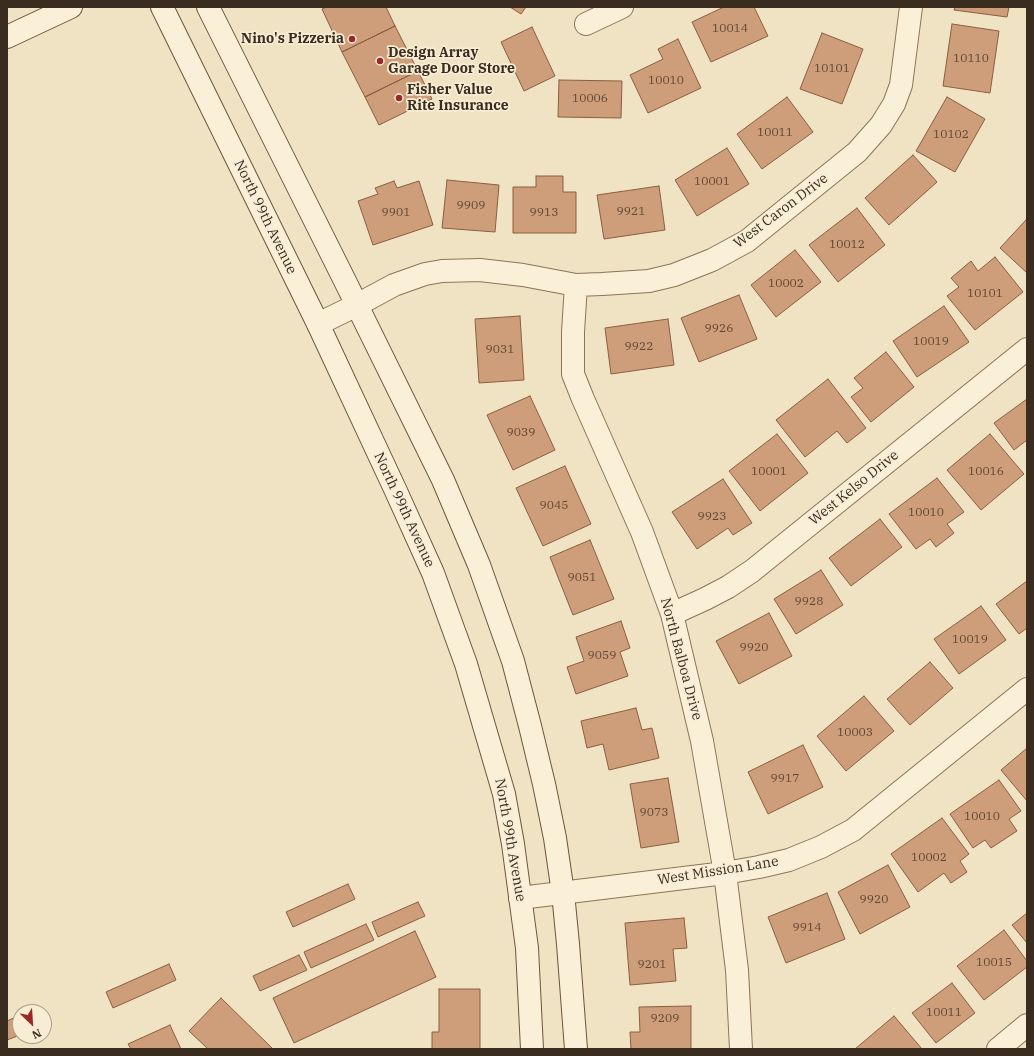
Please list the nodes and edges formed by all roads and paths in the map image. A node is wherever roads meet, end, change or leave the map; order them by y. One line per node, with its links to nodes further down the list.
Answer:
1 (71, 7): 7 (street)
2 (162, 7): 10 (street, North 99th Avenue)
3 (208, 7): 9 (street)
4 (622, 7): 6 (street)
5 (911, 7): 8 (street, West Caron Drive)
6 (586, 24)
7 (7, 37)
8 (576, 285): 9 (street, West Caron Drive); 12 (street, North Balboa Drive)
9 (357, 305): 10 (street, West Caron Drive); 15 (street)
10 (318, 324): 16 (street, North 99th Avenue)
11 (1027, 349): 12 (street, West Kelso Drive)
12 (672, 614): 14 (street, North Balboa Drive)
13 (1027, 689): 14 (street, West Mission Lane)
14 (725, 873): 15 (street, West Mission Lane); 20 (street, North Balboa Drive)
15 (562, 893): 16 (street, West Mission Lane); 19 (street)
16 (520, 898): 18 (street, North 99th Avenue)
17 (1027, 1025): 21 (street)
18 (532, 1049)
19 (576, 1049)
20 (741, 1049)
21 (998, 1049)

